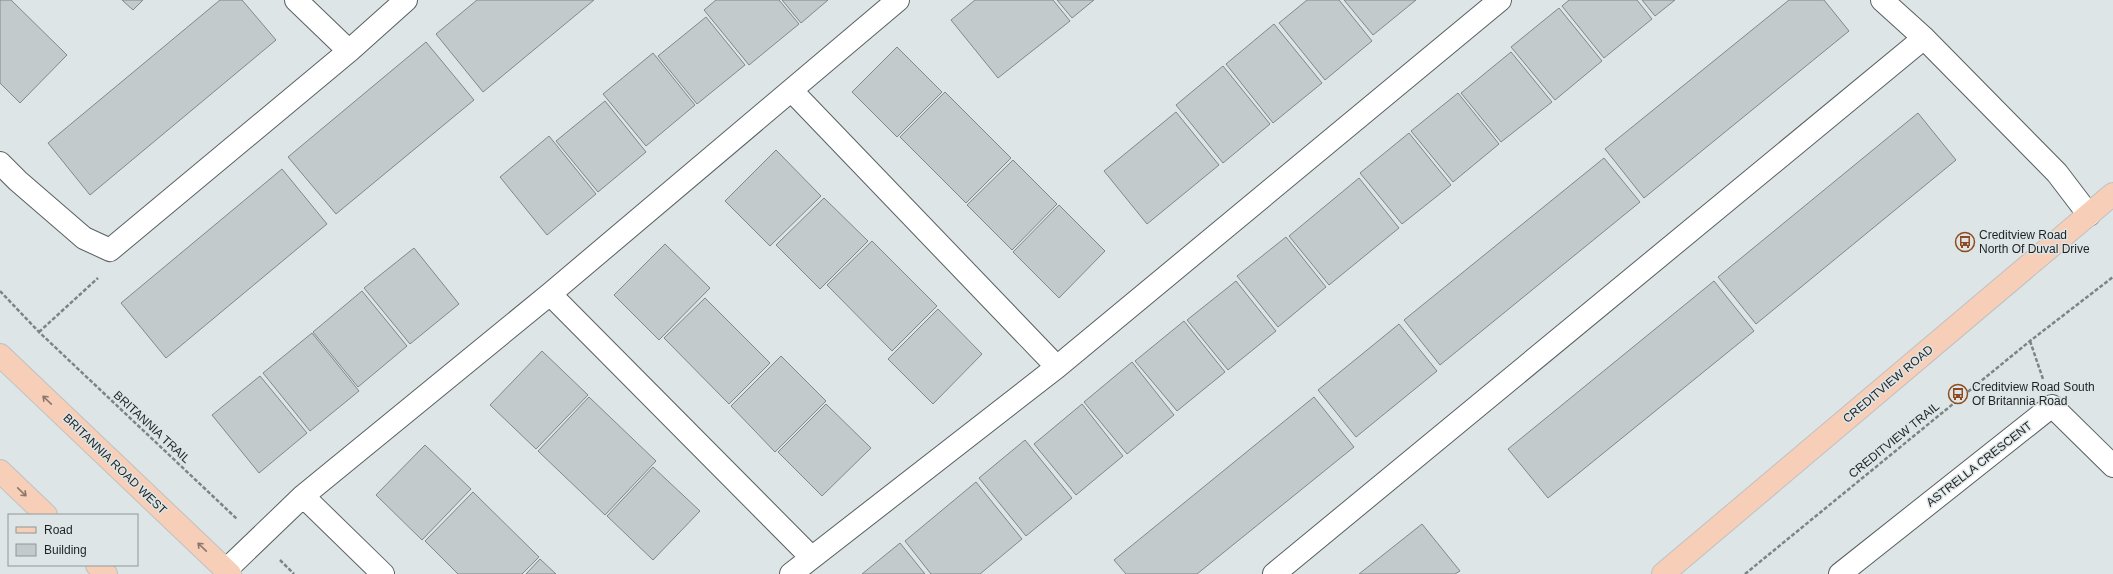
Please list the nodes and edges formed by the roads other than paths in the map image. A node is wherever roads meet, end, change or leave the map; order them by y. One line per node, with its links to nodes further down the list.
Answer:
1 (296, 0): 7 (street)
2 (406, 0): 7 (street)
3 (898, 0): 8 (street)
4 (1500, 0): 14 (street)
5 (1882, 0): 6 (street)
6 (1924, 38): 11 (street); 25 (street)
7 (349, 51): 9 (street)
8 (792, 91): 12 (street); 14 (street)
9 (0, 163)
10 (2113, 194): 11 (main road, CREDITVIEW ROAD)
11 (2089, 214): 26 (main road, CREDITVIEW ROAD)
12 (550, 294): 17 (street); 19 (street)
13 (0, 355): 21 (main road, BRITANNIA ROAD WEST, one-way to 13)
14 (1057, 367): 19 (street)
15 (2113, 466): 27 (street, ASTRELLA CRESCENT)
16 (0, 471): 18 (main road, one-way to 18)
17 (303, 496): 21 (street); 23 (street)
18 (45, 514)
19 (811, 557): 24 (street)
20 (98, 566): 22 (main road)
21 (228, 572)
22 (106, 574)
23 (383, 574)
24 (791, 574)
25 (1274, 574)
26 (1663, 574)
27 (1840, 574)

